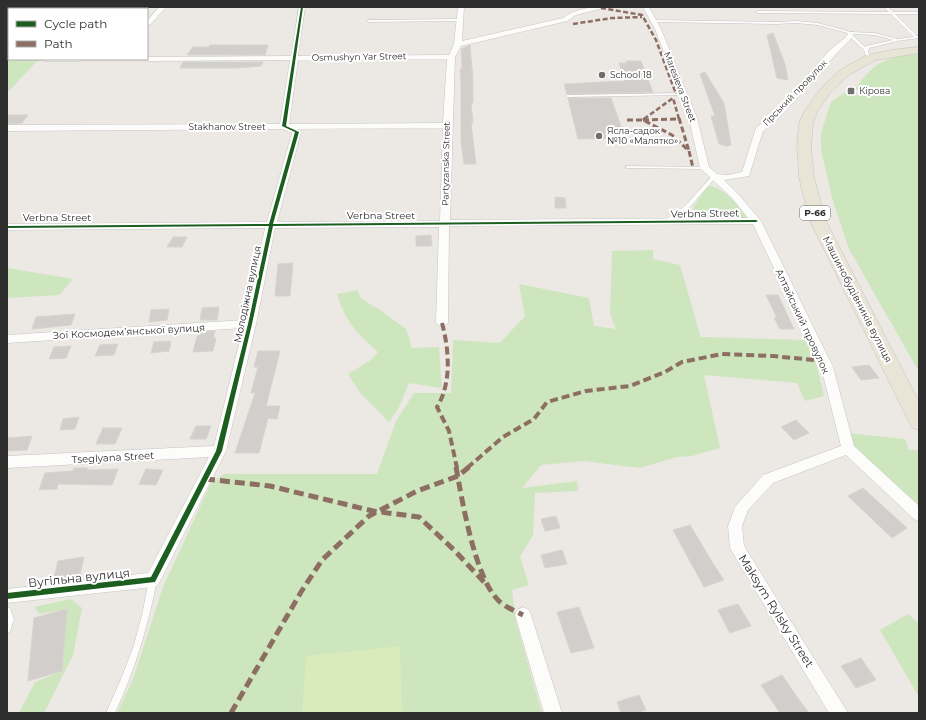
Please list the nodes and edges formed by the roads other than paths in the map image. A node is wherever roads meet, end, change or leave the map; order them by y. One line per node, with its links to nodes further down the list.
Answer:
1 (163, 7): 15 (street)
2 (302, 7): 23 (street)
3 (461, 7): 12 (street, Partyzanska Street)
4 (584, 7): 8 (street)
5 (604, 7): 8 (street)
6 (646, 7): 14 (street, Maresieva Street)
7 (886, 7): 10 (lane)
8 (594, 9): 19 (street)
9 (758, 12): 10 (lane)
10 (892, 13): 11 (lane); 18 (lane)
11 (919, 13)
12 (459, 20): 13 (lane); 19 (street, Partyzanska Street)
13 (369, 21)
14 (654, 21): 16 (lane); 24 (street, Maresieva Street)
15 (149, 23)
16 (851, 34): 17 (lane); 20 (lane); 31 (street, Гірський провулок)
17 (897, 40): 18 (lane); 20 (lane)
18 (918, 41): 20 (main road, Машинобудівників вулиця / Р-66)
19 (458, 44): 21 (street, Partyzanska Street)
20 (867, 53): 40 (main road, Машинобудівників вулиця / Р-66)
21 (451, 57): 23 (street, Osmushyn Yar Street); 26 (street, Partyzanska Street)
22 (148, 58): 23 (street, Osmushyn Yar Street)
23 (293, 58): 27 (street)
24 (683, 94): 25 (lane); 30 (street, Maresieva Street)
25 (567, 96)
26 (446, 125): 27 (street, Stakhanov Street); 34 (street, Partyzanska Street)
27 (284, 126): 28 (street, Stakhanov Street); 35 (street, Молодіжна вулиця)
28 (7, 128)
29 (628, 167): 30 (lane)
30 (705, 168): 31 (street)
31 (714, 177): 32 (street); 33 (lane)
32 (756, 221): 33 (street, Verbna Street); 41 (street, Алтайський провулок)
33 (666, 222): 34 (street, Verbna Street)
34 (445, 224): 35 (street, Verbna Street); 37 (street, Partyzanska Street)
35 (271, 225): 36 (street, Verbna Street); 38 (street, Молодіжна вулиця)
36 (7, 226)
37 (442, 323)
38 (250, 324): 39 (street, Зої Космодем’янської вулиця); 42 (street, Молодіжна вулиця)
39 (7, 338)
40 (919, 422)
41 (848, 449): 44 (street); 52 (street, Maksym Rylsky Street)
42 (219, 451): 43 (street, Tseglyana Street); 45 (street, Молодіжна вулиця)
43 (7, 462)
44 (919, 516)
45 (153, 580): 46 (street, Вугільна вулиця); 50 (lane)
46 (7, 596)
47 (7, 611): 49 (lane)
48 (523, 615): 51 (street)
49 (7, 629)
50 (110, 713)
51 (553, 713)
52 (839, 713)

